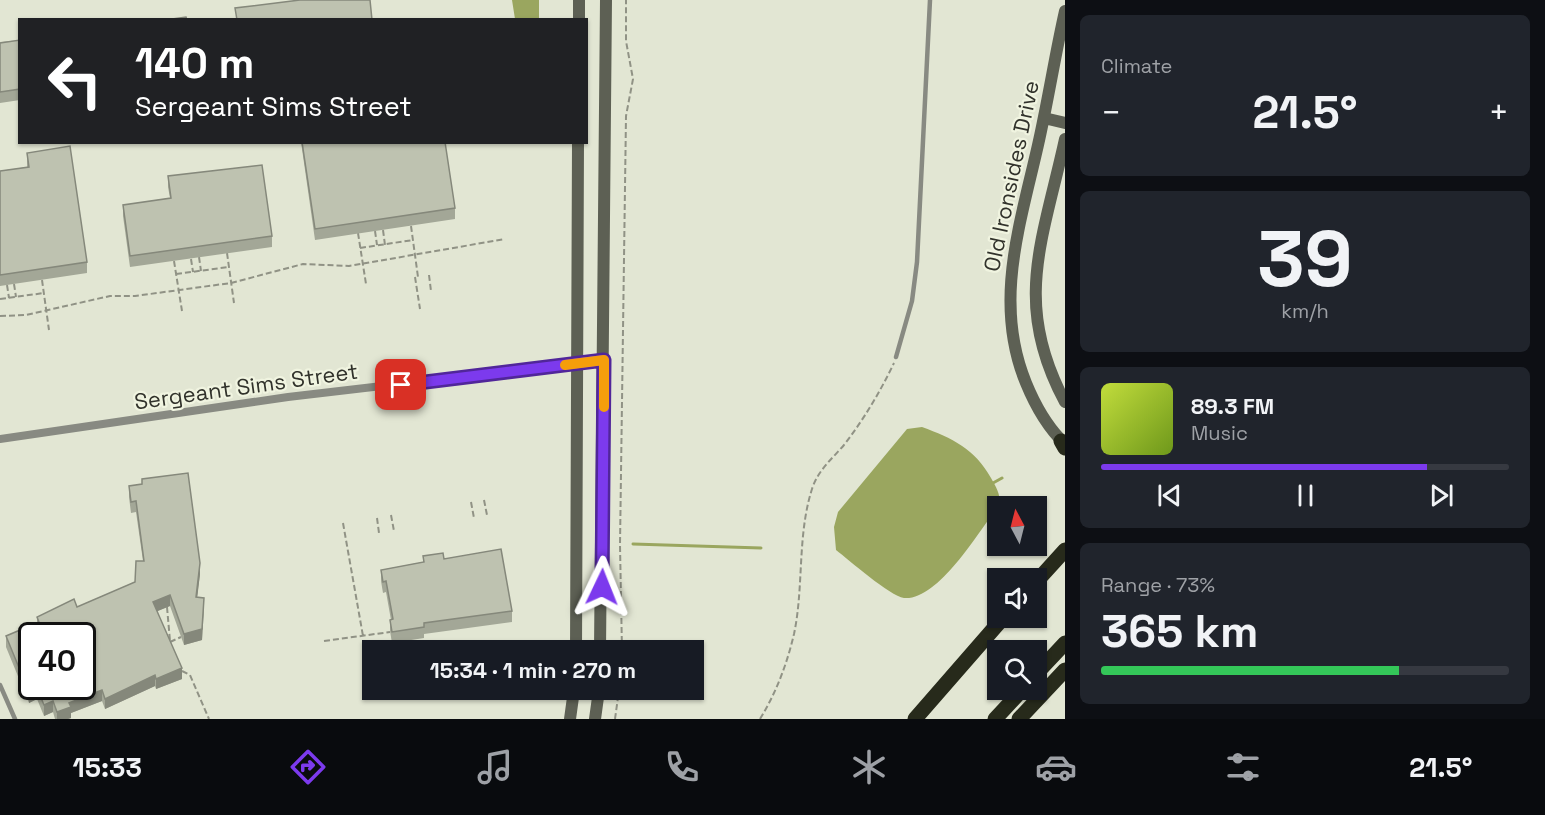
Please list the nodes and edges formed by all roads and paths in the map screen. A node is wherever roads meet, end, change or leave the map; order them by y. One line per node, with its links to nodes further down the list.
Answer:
1 (579, 0): 6 (street)
2 (606, 0): 49 (street)
3 (627, 0): 72 (path)
4 (930, 0): 48 (lane)
5 (1065, 11): 7 (street, Old Ironsides Drive)
6 (579, 18)
7 (1044, 118): 8 (street); 53 (street, Old Ironsides Drive)
8 (1065, 123)
9 (1065, 139): 51 (street, Old Ironsides Drive)
10 (578, 144): 50 (street)
11 (411, 226): 16 (path)
12 (383, 230): 17 (path)
13 (375, 231): 18 (path)
14 (358, 233): 19 (path)
15 (505, 239): 21 (path)
16 (413, 240): 17 (path); 21 (path)
17 (385, 244): 18 (path)
18 (377, 246): 19 (path)
19 (360, 248): 25 (path)
20 (227, 254): 26 (path)
21 (415, 254): 25 (path); 43 (path)
22 (200, 257): 27 (path)
23 (191, 259): 28 (path)
24 (174, 261): 29 (path)
25 (363, 264): 32 (path); 34 (path)
26 (229, 267): 27 (path); 32 (path)
27 (201, 271): 28 (path)
28 (193, 272): 29 (path)
29 (176, 274): 36 (path)
30 (429, 275): 37 (path)
31 (42, 280): 38 (path)
32 (231, 283): 36 (path); 42 (path)
33 (14, 284): 39 (path)
34 (366, 284)
35 (7, 285): 40 (path)
36 (178, 290): 44 (path); 45 (path)
37 (431, 291)
38 (44, 293): 39 (path); 44 (path)
39 (16, 297): 40 (path)
40 (9, 298): 41 (path)
41 (0, 299)
42 (234, 303)
43 (420, 309)
44 (46, 310): 46 (path); 47 (path)
45 (182, 311)
46 (0, 316)
47 (49, 330)
48 (896, 357): 88 (path)
49 (604, 360): 50 (street, Sergeant Sims Street); 71 (street)
50 (576, 363): 52 (street, Sergeant Sims Street); 70 (street)
51 (1065, 402)
52 (0, 438)
53 (1064, 444)
54 (484, 500): 57 (path)
55 (471, 502): 59 (path)
56 (391, 515): 61 (path)
57 (487, 515)
58 (377, 518): 62 (path)
59 (474, 518)
60 (343, 523): 68 (path)
61 (394, 531)
62 (380, 533)
63 (1065, 550): 64 (highway)
64 (1047, 570)
65 (167, 607): 69 (path)
66 (994, 628): 89 (highway)
67 (390, 632): 68 (path)
68 (363, 636): 73 (path)
69 (181, 637)
70 (576, 640)
71 (600, 640)
72 (622, 640)
73 (324, 641)
74 (1065, 643): 75 (highway)
75 (1047, 662)
76 (1065, 670): 91 (highway)
77 (181, 671): 84 (path)
78 (0, 685): 83 (lane)
79 (573, 700): 85 (street)
80 (598, 700): 86 (street)
81 (618, 700): 87 (path)
82 (1013, 700): 90 (highway)
83 (15, 719)
84 (209, 719)
85 (570, 719)
86 (595, 719)
87 (615, 719)
88 (760, 719)
89 (915, 719)
90 (995, 719)
91 (1019, 719)

